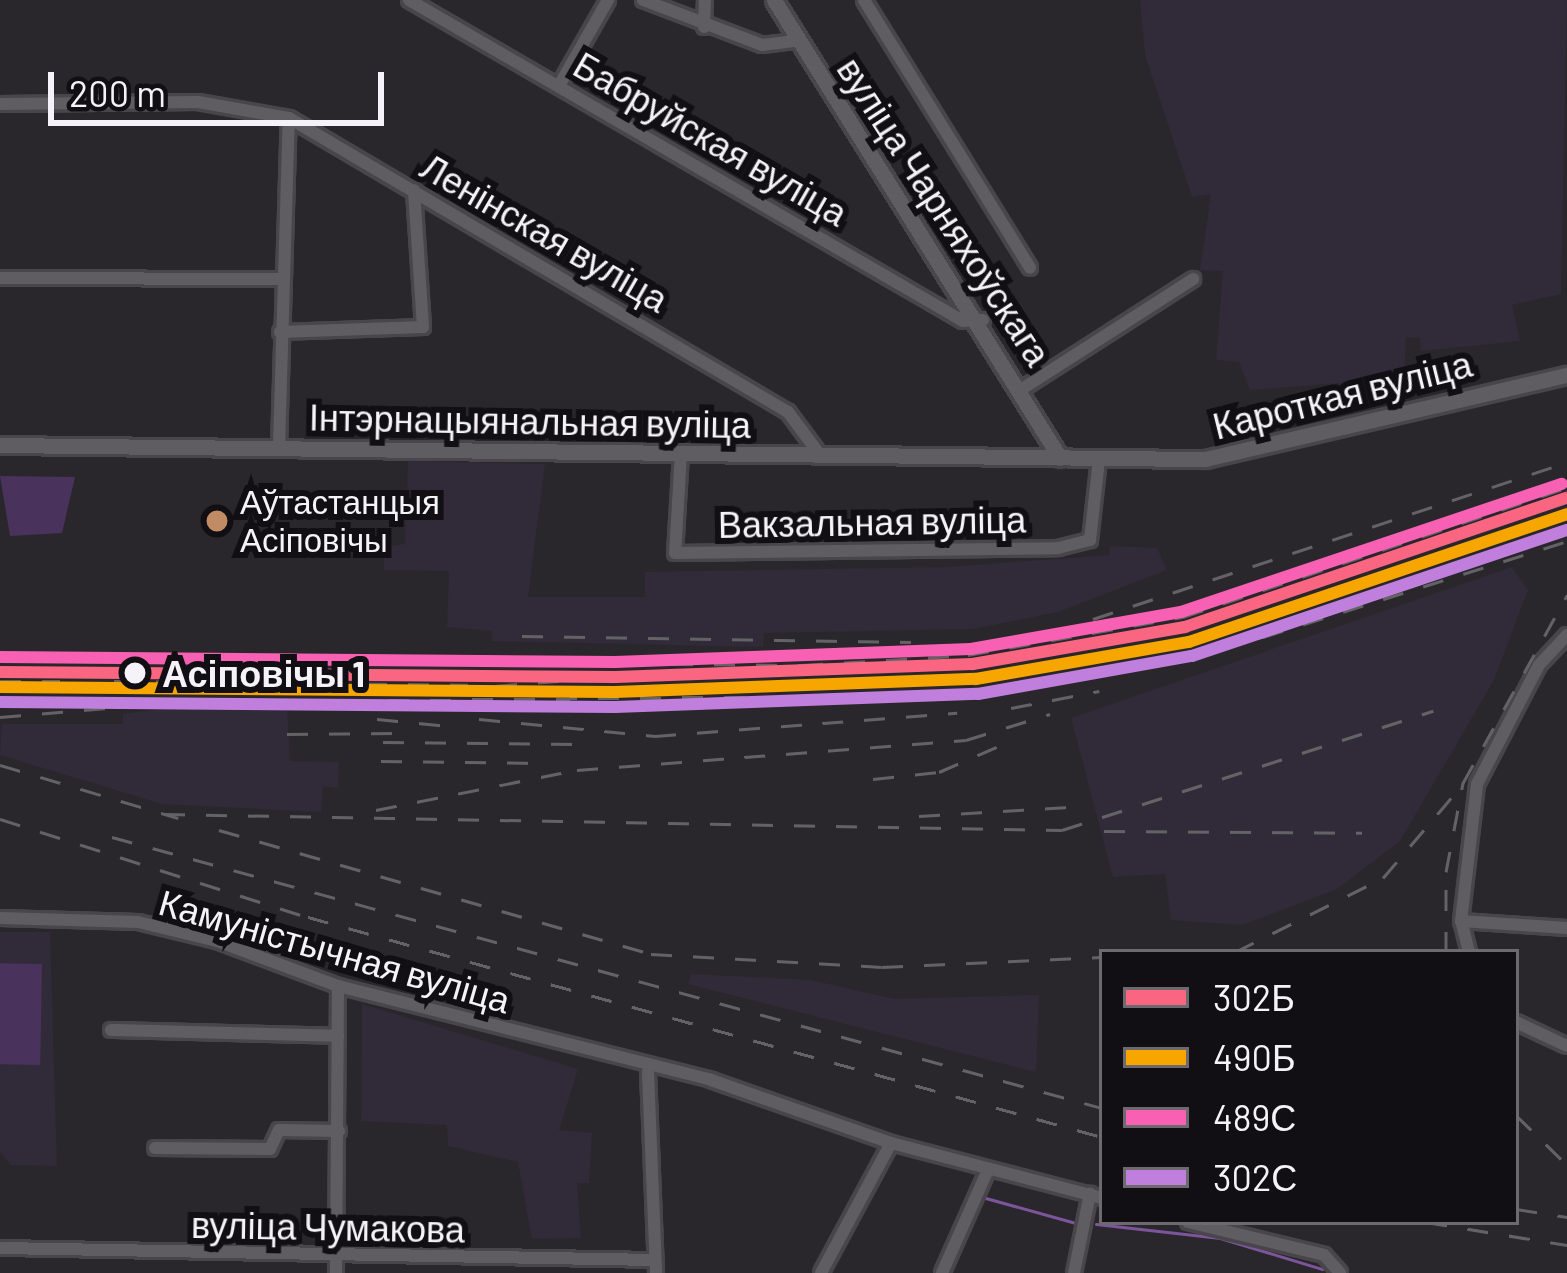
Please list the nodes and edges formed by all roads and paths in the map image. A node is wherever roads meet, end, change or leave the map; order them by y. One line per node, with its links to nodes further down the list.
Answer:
1 (409, 0): 9 (street, Бабруйская вуліца)
2 (608, 0): 9 (street)
3 (644, 0): 7 (street)
4 (705, 0): 7 (street)
5 (774, 0): 8 (street, вуліца Чарняхоўскага)
6 (864, 0): 13 (street)
7 (704, 27): 8 (street)
8 (796, 41): 17 (street, вуліца Чарняхоўскага)
9 (560, 84): 17 (street, Бабруйская вуліца)
10 (0, 104): 11 (street, Ленінская вуліца)
11 (289, 118): 12 (street, Ленінская вуліца); 15 (street)
12 (413, 190): 18 (street); 23 (street, Ленінская вуліца)
13 (1030, 268)
14 (0, 278): 15 (street)
15 (281, 279): 18 (street)
16 (1193, 279): 20 (street)
17 (983, 320): 20 (street, вуліца Чарняхоўскага)
18 (280, 332): 22 (street)
19 (1567, 375): 26 (street, Кароткая вуліца)
20 (1024, 387): 25 (street, вуліца Чарняхоўскага)
21 (0, 445): 22 (street, Інтэрнацыянальная вуліца)
22 (279, 447): 24 (street, Інтэрнацыянальная вуліца)
23 (817, 452): 24 (street, Інтэрнацыянальная вуліца); 25 (street, Інтэрнацыянальная вуліца)
24 (681, 453): 26 (street, Вакзальная вуліца)
25 (1060, 458): 26 (street, Кароткая вуліца)
26 (1099, 460)
27 (1567, 635): 28 (street)
28 (1563, 652): 30 (street)
29 (0, 919): 33 (street, Камуністычная вуліца)
30 (1461, 921): 31 (street); 32 (street)
31 (1567, 928)
32 (1467, 949)
33 (338, 986): 36 (street); 38 (street, Камуністычная вуліца)
34 (1519, 1023): 37 (street)
35 (111, 1030): 36 (street)
36 (338, 1036): 39 (street)
37 (1567, 1046)
38 (648, 1072): 40 (street, Камуністычная вуліца); 47 (street)
39 (339, 1131): 41 (street); 46 (street)
40 (891, 1143): 42 (street, Камуністычная вуліца); 48 (street)
41 (155, 1148)
42 (987, 1172): 43 (street, Камуністычная вуліца); 49 (street)
43 (1096, 1196): 50 (street)
44 (1200, 1225): 51 (street)
45 (0, 1248): 46 (street, вуліца Чумакова)
46 (336, 1265): 47 (street, вуліца Чумакова)
47 (655, 1267)
48 (821, 1273)
49 (943, 1273)
50 (1074, 1273)
51 (1340, 1273)

